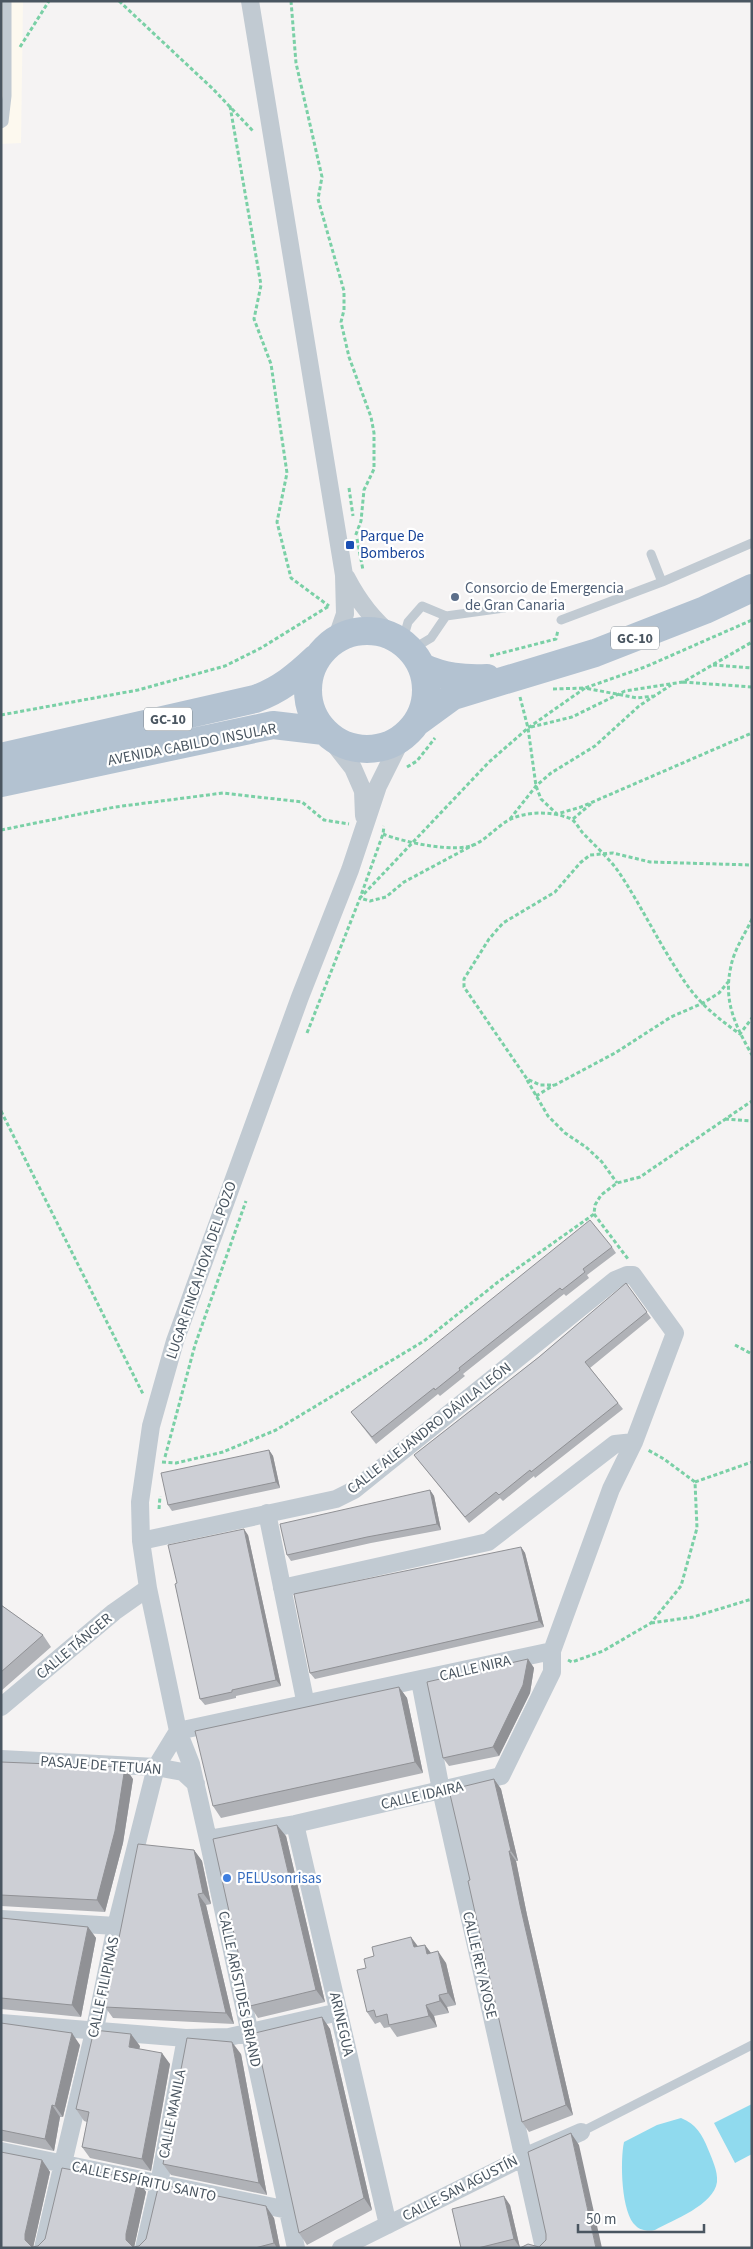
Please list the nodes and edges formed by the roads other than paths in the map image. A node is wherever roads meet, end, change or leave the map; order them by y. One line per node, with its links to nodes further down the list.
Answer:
1 (7, 1): 3 (lane)
2 (250, 1): 6 (street)
3 (1, 124)
4 (752, 543): 7 (lane)
5 (651, 554): 7 (lane)
6 (344, 575): 12 (street); 13 (street)
7 (662, 582): 11 (lane)
8 (752, 588): 14 (main road, GC-10)
9 (504, 608): 10 (lane)
10 (446, 616): 13 (lane); 13 (lane)
11 (561, 620)
12 (329, 646): 13 (main road, GC-10); 15 (main road, GC-10); 17 (main road, AVENIDA CABILDO INSULAR / GC-10)
13 (407, 650): 14 (main road, GC-10); 16 (main road)
14 (520, 685): 16 (main road, GC-10)
15 (324, 731): 16 (main road, GC-10); 18 (main road, AVENIDA CABILDO INSULAR / GC-10); 19 (street, LUGAR FINCA HOYA DEL POZO)
16 (419, 731): 19 (street, LUGAR FINCA HOYA DEL POZO)
17 (8, 754)
18 (1, 783)
19 (365, 826): 22 (street, LUGAR FINCA HOYA DEL POZO)
20 (634, 1442): 21 (street, CALLE ALEJANDRO DÁVILA LEÓN); 24 (street); 25 (street)
21 (267, 1513): 22 (street, CALLE ALEJANDRO DÁVILA LEÓN); 24 (street)
22 (141, 1541): 23 (street, LUGAR FINCA HOYA DEL POZO)
23 (148, 1588): 28 (street, CALLE TÁNGER); 29 (street, LUGAR FINCA HOYA DEL POZO)
24 (282, 1588): 27 (street)
25 (552, 1651): 26 (street, CALLE NIRA); 33 (street, CALLE IDAIRA)
26 (420, 1681): 27 (street, CALLE NIRA); 33 (street, CALLE REY AYOSE)
27 (306, 1705): 29 (street, CALLE NIRA)
28 (1, 1707)
29 (178, 1731): 31 (street, CALLE FILIPINAS); 32 (street, CALLE ARÍSTIDES BRIAND)
30 (1, 1759): 31 (street, PASAJE DE TETUÁN)
31 (156, 1767): 32 (street, PASAJE DE TETUÁN); 37 (street, CALLE FILIPINAS)
32 (196, 1784): 35 (street, CALLE ARÍSTIDES BRIAND)
33 (441, 1790): 34 (street, CALLE IDAIRA); 46 (street, CALLE REY AYOSE)
34 (295, 1824): 35 (street, CALLE IDAIRA); 38 (street, ARINEGUA)
35 (208, 1839): 41 (street, CALLE ARÍSTIDES BRIAND)
36 (1, 1919): 37 (street)
37 (116, 1926): 40 (street, CALLE FILIPINAS)
38 (339, 2012): 41 (street); 50 (street, ARINEGUA)
39 (1, 2022): 40 (street)
40 (94, 2031): 42 (street); 47 (street, CALLE FILIPINAS)
41 (248, 2032): 42 (street); 49 (street, CALLE ARÍSTIDES BRIAND)
42 (186, 2038): 48 (street, CALLE MANILA)
43 (752, 2045): 44 (lane)
44 (581, 2132): 46 (street, CALLE SAN AGUSTÍN)
45 (1, 2151): 47 (street, CALLE ESPÍRITU SANTO)
46 (524, 2157): 50 (street, CALLE SAN AGUSTÍN); 55 (street, CALLE REY AYOSE)
47 (62, 2164): 48 (street, CALLE ESPÍRITU SANTO); 51 (street, CALLE FILIPINAS)
48 (159, 2184): 49 (street, CALLE ESPÍRITU SANTO); 52 (street, CALLE MANILA)
49 (288, 2210): 53 (street, CALLE ARÍSTIDES BRIAND)
50 (388, 2225): 54 (street, CALLE SAN AGUSTÍN)
51 (43, 2248)
52 (144, 2248)
53 (296, 2248)
54 (341, 2248)
55 (544, 2248)

